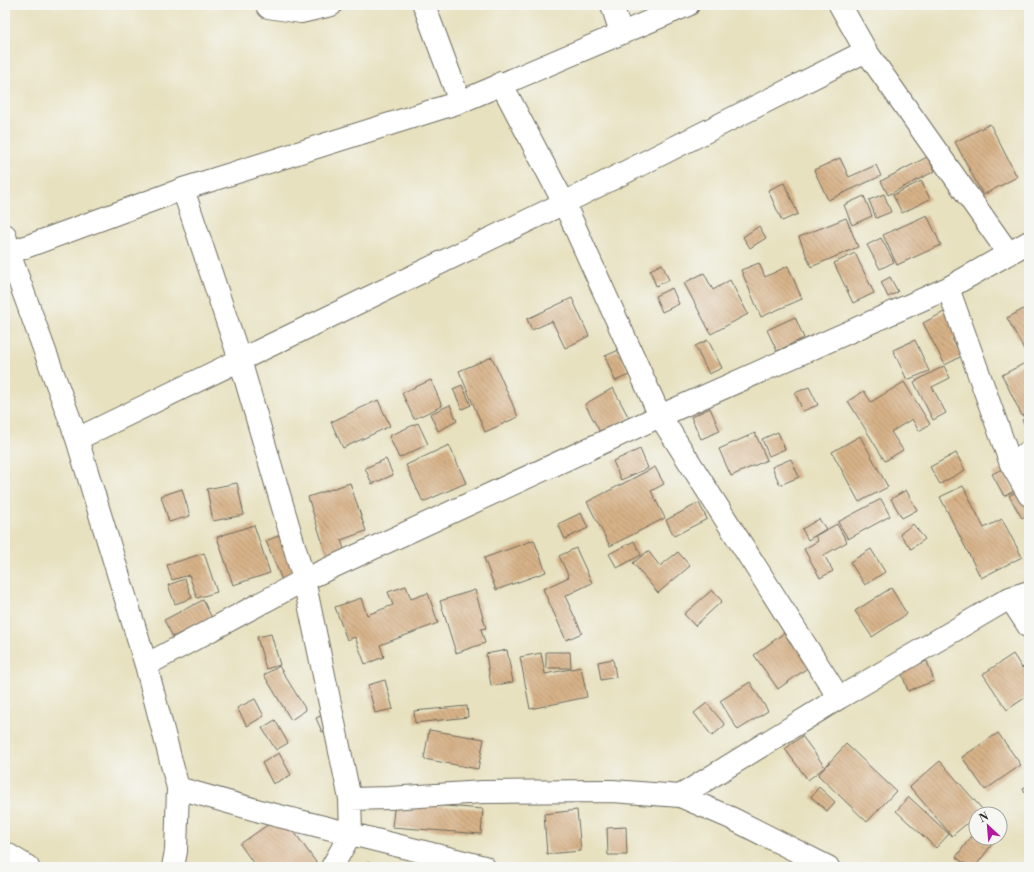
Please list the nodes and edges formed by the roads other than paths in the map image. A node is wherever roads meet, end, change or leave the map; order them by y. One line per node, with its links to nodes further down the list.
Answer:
1 (267, 5): 2 (street)
2 (331, 5)
3 (424, 5): 10 (street)
4 (612, 5): 7 (street)
5 (688, 5): 7 (street)
6 (840, 5): 8 (street)
7 (621, 33): 9 (street)
8 (866, 51): 12 (street); 15 (street)
9 (501, 83): 10 (street); 12 (street)
10 (460, 102): 11 (street)
11 (183, 189): 14 (street); 17 (street)
12 (564, 203): 17 (street); 18 (street)
13 (1029, 242): 15 (street)
14 (7, 244): 19 (street)
15 (1009, 254): 16 (street)
16 (948, 288): 18 (street); 21 (street)
17 (240, 360): 19 (street); 23 (street)
18 (660, 416): 23 (street); 27 (street)
19 (78, 439): 26 (street)
20 (1029, 452): 21 (street)
21 (1011, 464): 22 (street)
22 (1029, 495)
23 (304, 580): 26 (street); 30 (street)
24 (1020, 595): 25 (street); 27 (street)
25 (1029, 627)
26 (146, 665): 28 (street)
27 (839, 698): 29 (street)
28 (178, 788): 31 (street); 34 (street)
29 (680, 796): 30 (street); 37 (street)
30 (350, 798): 31 (street)
31 (351, 833): 35 (street); 36 (street)
32 (5, 853): 33 (street)
33 (28, 867)
34 (173, 867)
35 (332, 867)
36 (484, 867)
37 (828, 867)

